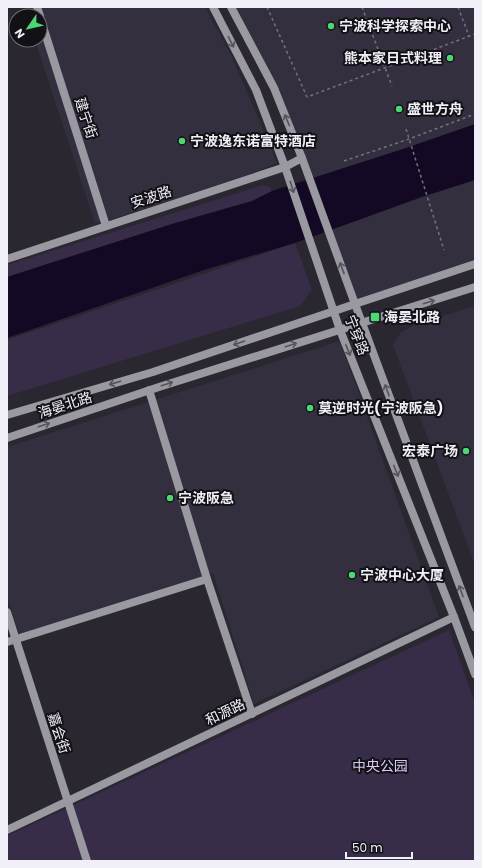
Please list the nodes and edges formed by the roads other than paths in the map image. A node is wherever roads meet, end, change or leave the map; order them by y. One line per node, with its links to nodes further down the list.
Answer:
1 (213, 7): 5 (main road, 宁穿路, one-way to 5)
2 (230, 7): 4 (main road, 宁穿路, one-way to 2)
3 (48, 42): 6 (main road, 建宁街)
4 (302, 158): 5 (main road, 安波路); 10 (main road, 宁穿路, one-way to 4)
5 (285, 166): 6 (main road, 安波路); 11 (main road, 宁穿路, one-way to 11)
6 (106, 226): 7 (main road, 安波路)
7 (7, 259)
8 (475, 264): 10 (main road, 海晏北路)
9 (475, 287): 12 (main road, 海晏北路, one-way to 9)
10 (355, 304): 11 (main road, 海晏北路); 12 (main road, 宁穿路)
11 (334, 311): 13 (main road, 宁穿路); 15 (main road, 海晏北路, one-way to 15)
12 (362, 323): 13 (main road, 海晏北路); 20 (main road, 宁穿路, one-way to 12)
13 (340, 330): 14 (main road, 海晏北路, one-way to 13); 19 (main road, 宁穿路, one-way to 19)
14 (149, 390): 16 (main road, 海晏北路, one-way to 14); 17 (main road)
15 (7, 415)
16 (7, 438)
17 (207, 579): 21 (main road); 24 (main road)
18 (7, 612): 21 (main road, 嘉会街)
19 (454, 617): 23 (main road, 宁穿路); 24 (main road, 和源路)
20 (475, 627)
21 (16, 640): 22 (main road); 25 (main road, 嘉会街)
22 (7, 642)
23 (475, 674)
24 (252, 714): 25 (main road, 和源路)
25 (68, 801): 26 (main road, 和源路); 27 (main road, 嘉会街)
26 (7, 830)
27 (87, 861)

